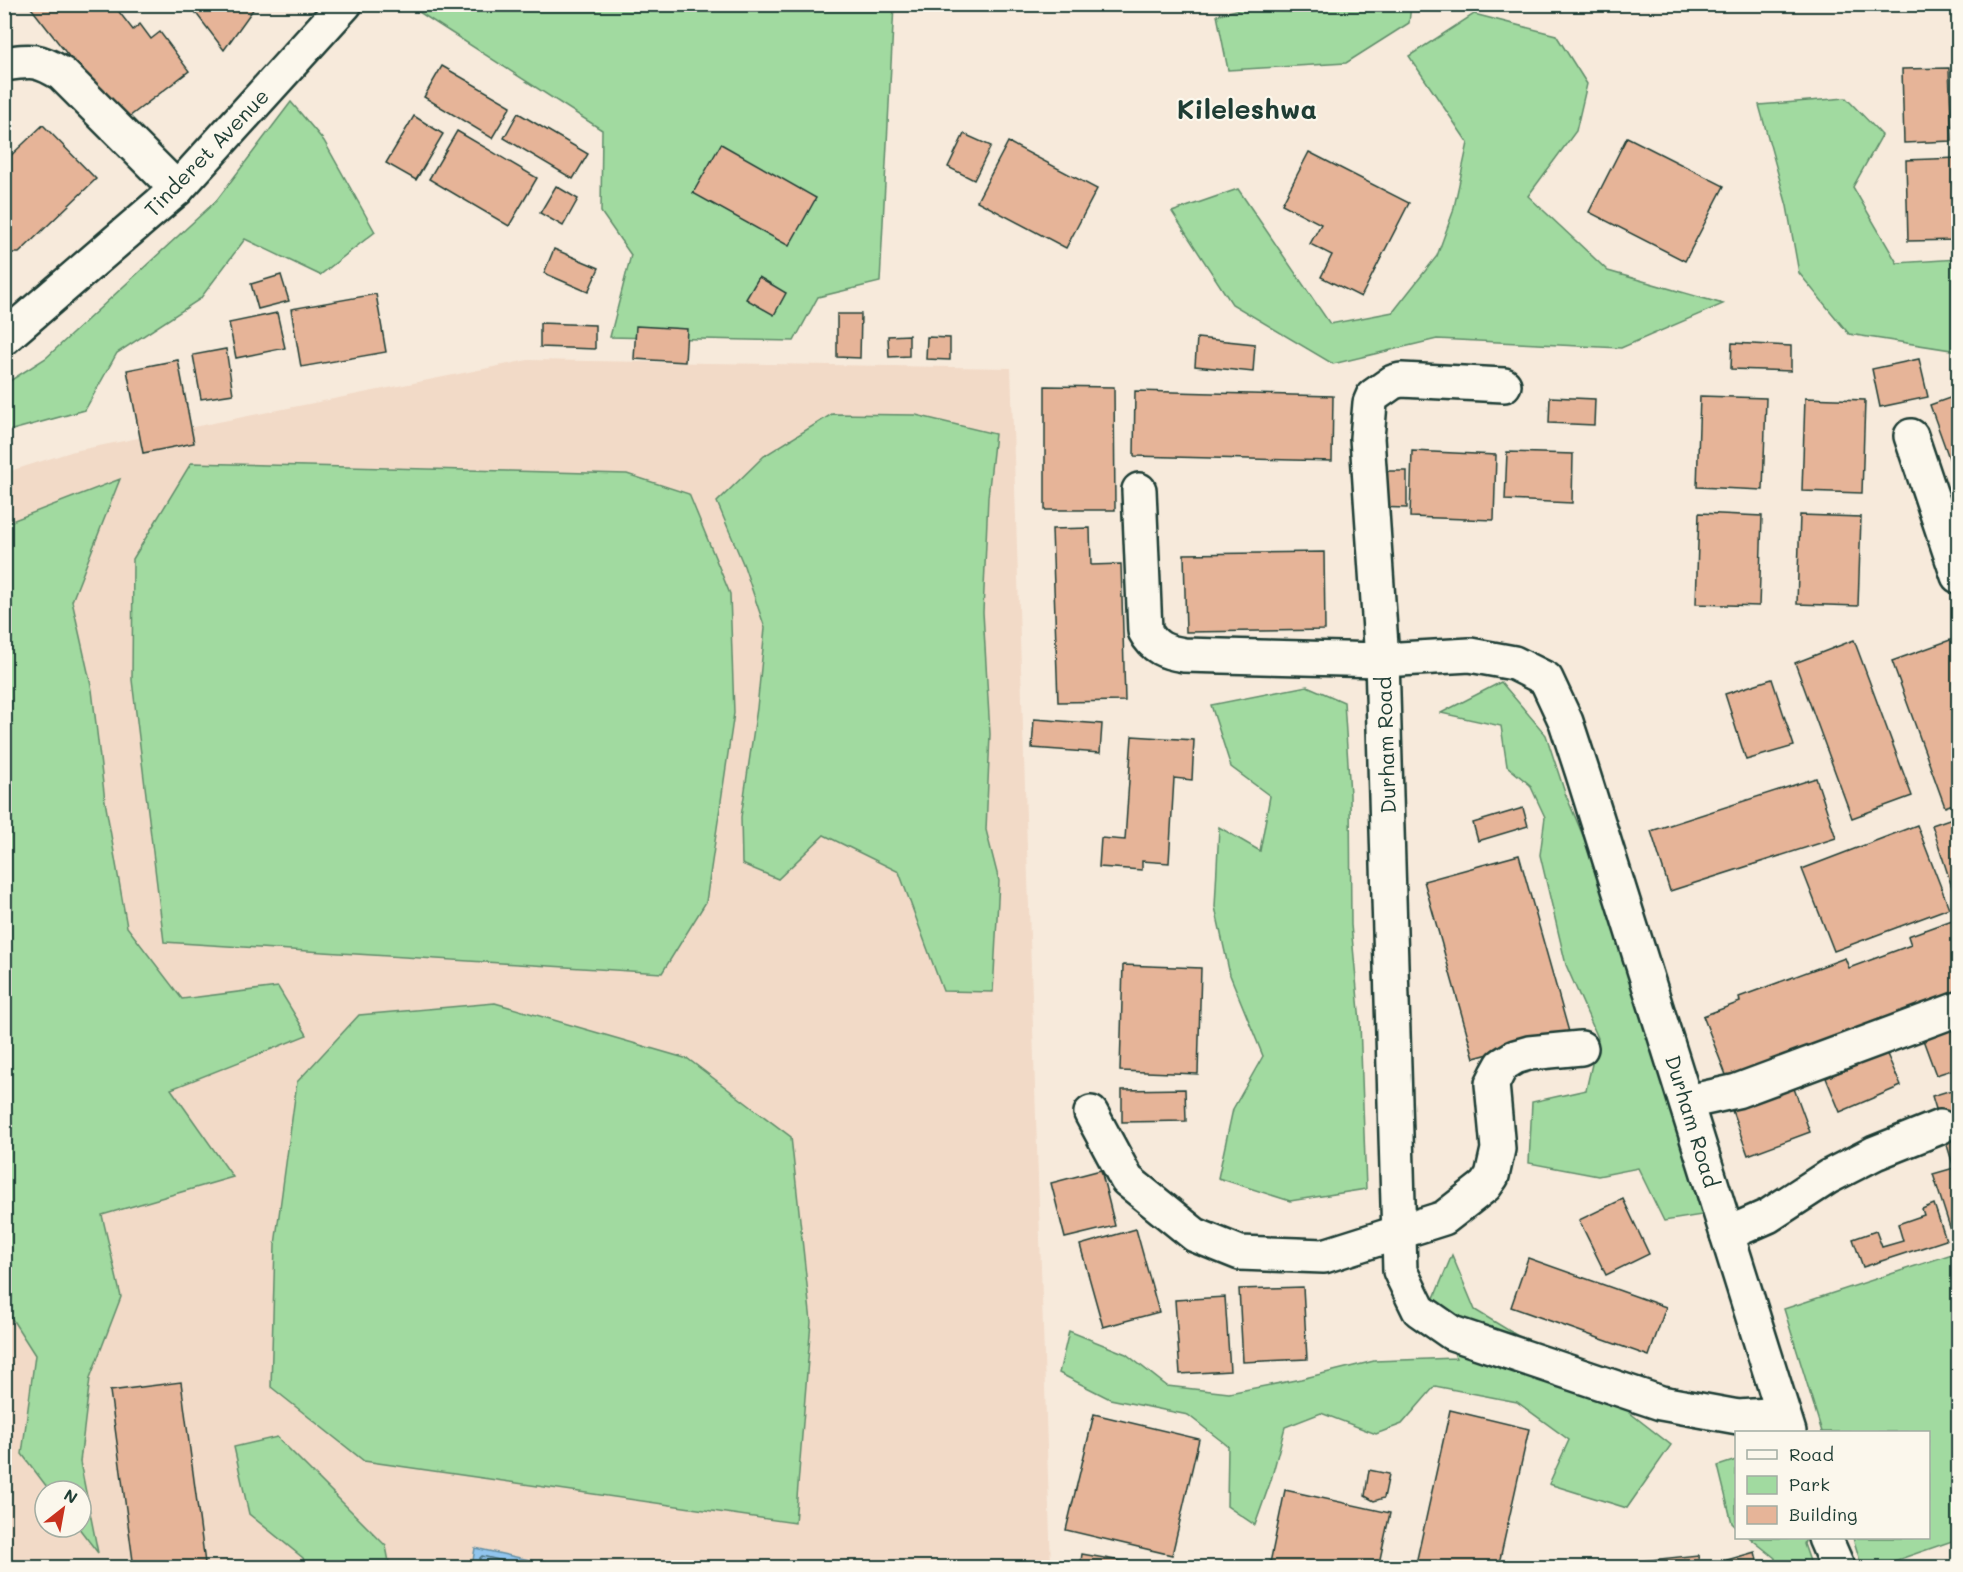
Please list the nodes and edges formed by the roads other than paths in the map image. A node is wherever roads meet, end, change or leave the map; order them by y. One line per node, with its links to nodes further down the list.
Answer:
1 (345, 4): 3 (street, Tinderet Avenue)
2 (4, 64): 3 (street)
3 (177, 189): 4 (street, Tinderet Avenue)
4 (4, 338)
5 (1504, 385): 9 (street)
6 (1911, 436): 8 (street)
7 (1139, 490): 9 (street)
8 (1959, 576)
9 (1382, 660): 12 (street, Durham Road); 15 (street, Durham Road)
10 (1959, 1009): 12 (street)
11 (1581, 1048): 15 (street)
12 (1687, 1102): 16 (street, Durham Road)
13 (1091, 1113): 15 (street)
14 (1940, 1127): 16 (street)
15 (1399, 1232): 17 (street, Durham Road)
16 (1727, 1234): 17 (street, Durham Road)
17 (1786, 1423)
18 (1825, 1539): 19 (street)
19 (1838, 1568)

